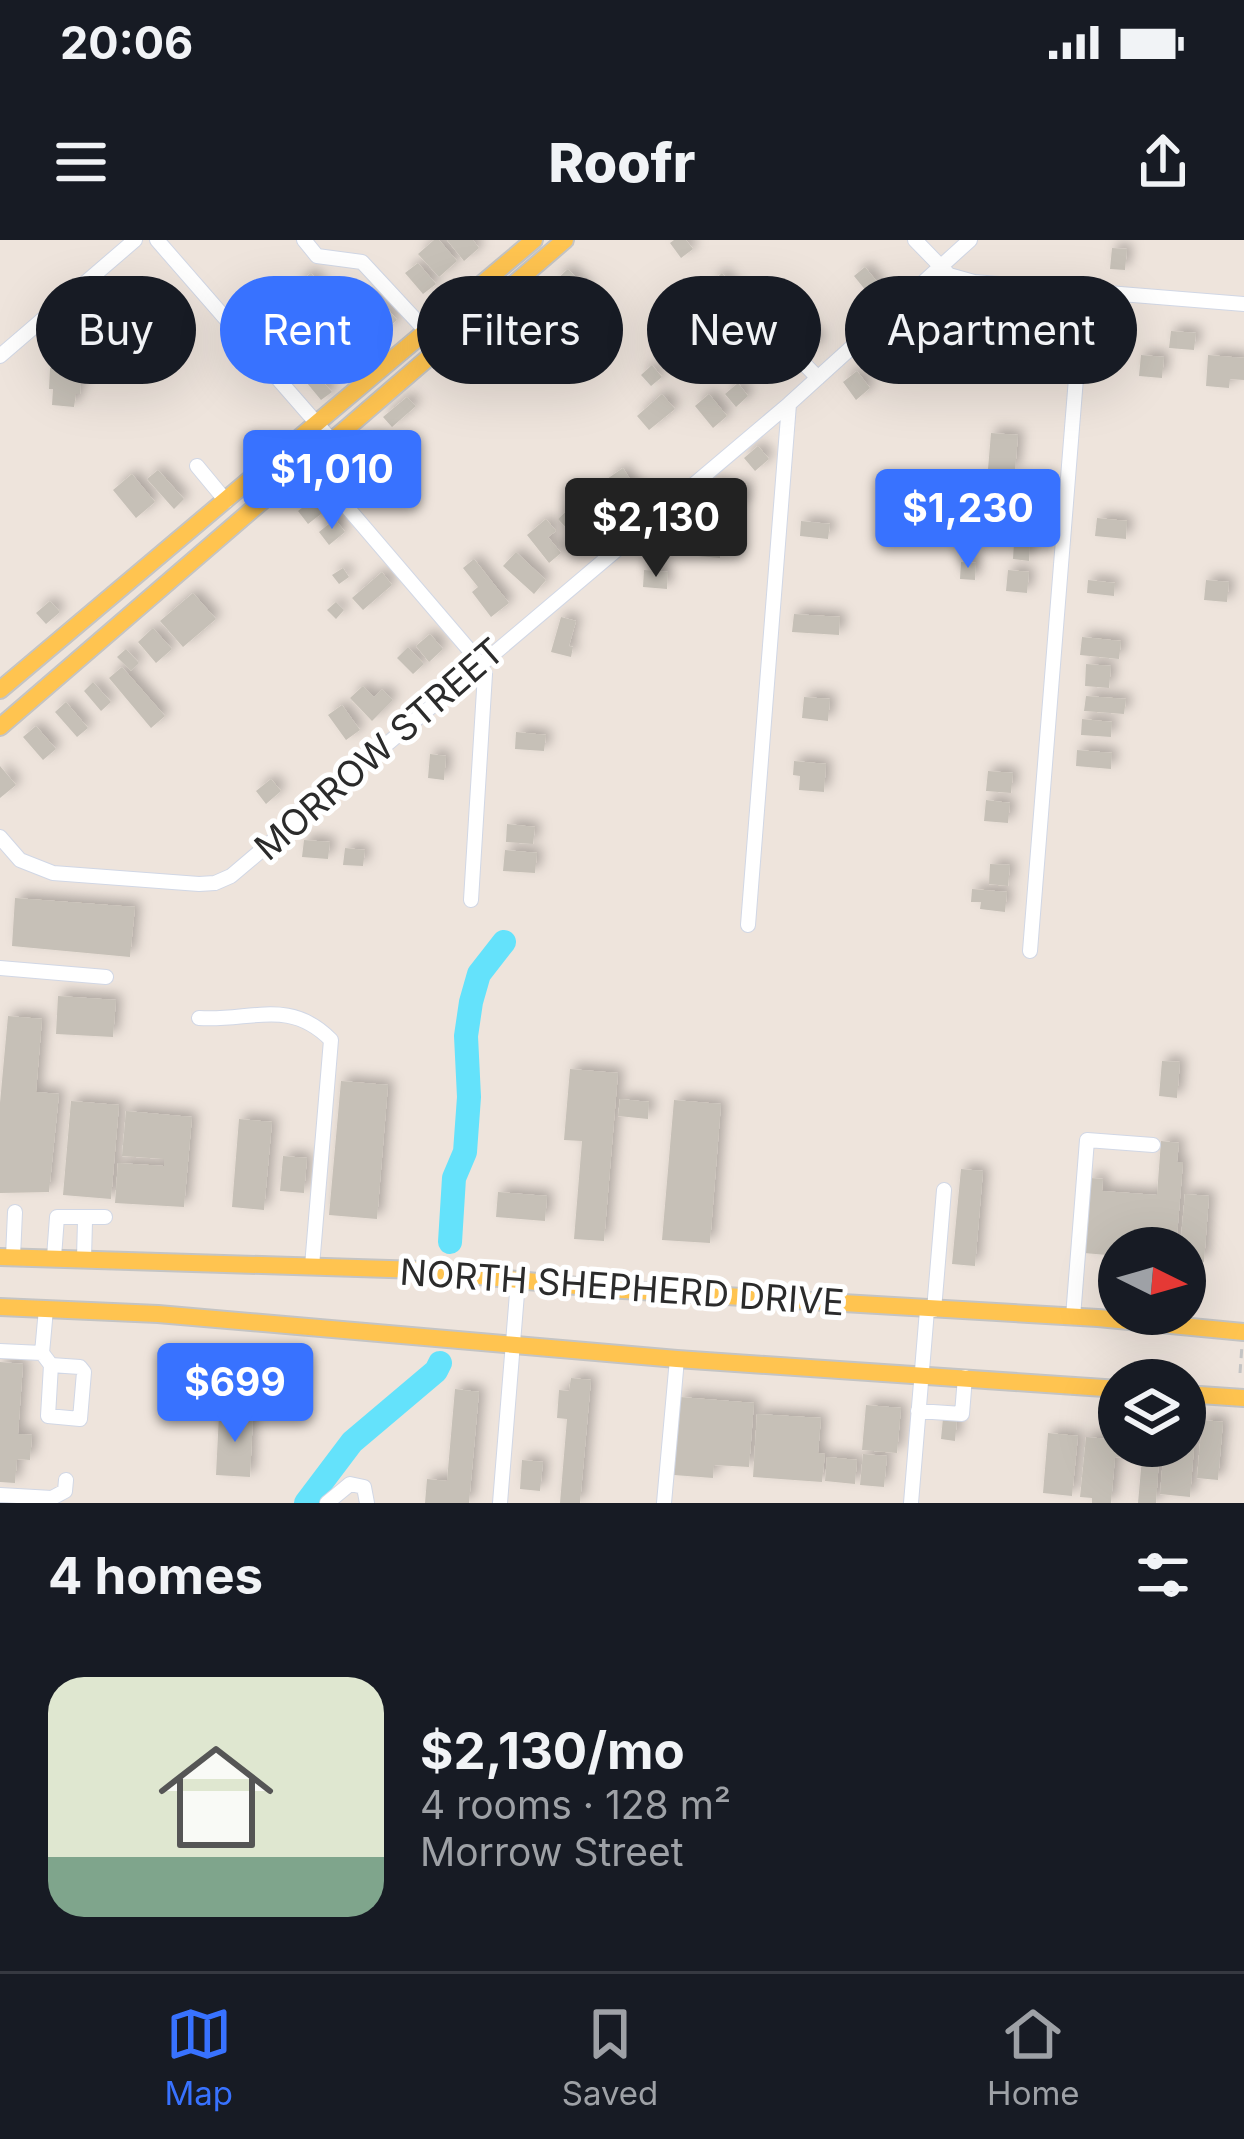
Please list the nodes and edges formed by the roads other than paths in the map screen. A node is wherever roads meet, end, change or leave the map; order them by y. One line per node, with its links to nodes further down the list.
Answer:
1 (135, 240): 16 (street)
2 (158, 240): 24 (street)
3 (304, 240): 14 (street)
4 (534, 240): 9 (main road)
5 (565, 240): 10 (main road)
6 (915, 240): 8 (street)
7 (970, 240): 8 (street, MORROW STREET)
8 (938, 267): 11 (street); 19 (street, MORROW STREET)
9 (491, 276)
10 (524, 276)
11 (953, 276)
12 (1137, 295): 13 (street)
13 (1244, 304)
14 (417, 321)
15 (417, 339): 17 (main road)
16 (0, 356)
17 (393, 359)
18 (417, 369): 25 (main road)
19 (821, 374)
20 (363, 384): 24 (main road)
21 (810, 384): 23 (street, MORROW STREET)
22 (1076, 384): 38 (street)
23 (789, 404): 32 (street, MORROW STREET); 37 (street)
24 (316, 424): 25 (street); 26 (main road)
25 (332, 442): 27 (main road)
26 (293, 444): 27 (street); 29 (main road)
27 (309, 463): 31 (main road); 32 (street)
28 (197, 466): 29 (street)
29 (226, 501): 30 (main road)
30 (126, 586): 31 (main road); 33 (main road)
31 (143, 606): 34 (main road)
32 (479, 663): 35 (street, MORROW STREET); 36 (street)
33 (0, 690)
34 (0, 727)
35 (0, 837)
36 (471, 900)
37 (748, 925)
38 (1030, 951)
39 (0, 968): 40 (street)
40 (106, 977)
41 (200, 1018): 48 (street)
42 (1153, 1145): 53 (street)
43 (944, 1190): 52 (street)
44 (14, 1212): 45 (street)
45 (6, 1257): 46 (main road, NORTH SHEPHERD DRIVE)
46 (55, 1257): 47 (main road, NORTH SHEPHERD DRIVE); 47 (street)
47 (84, 1258): 48 (main road, NORTH SHEPHERD DRIVE)
48 (312, 1266): 49 (main road, NORTH SHEPHERD DRIVE)
49 (518, 1281): 52 (main road, NORTH SHEPHERD DRIVE); 55 (street)
50 (0, 1307): 51 (main road, NORTH SHEPHERD DRIVE)
51 (46, 1309): 55 (main road, NORTH SHEPHERD DRIVE); 56 (street)
52 (930, 1310): 53 (main road, NORTH SHEPHERD DRIVE); 58 (street)
53 (1073, 1317): 54 (main road, NORTH SHEPHERD DRIVE)
54 (1243, 1336)
55 (512, 1343): 57 (main road, NORTH SHEPHERD DRIVE); 68 (street)
56 (0, 1351)
57 (676, 1359): 58 (main road, NORTH SHEPHERD DRIVE); 69 (street)
58 (921, 1374): 59 (main road, NORTH SHEPHERD DRIVE); 63 (street)
59 (965, 1377): 60 (main road, NORTH SHEPHERD DRIVE); 63 (street)
60 (1098, 1387)
61 (1206, 1395): 62 (main road)
62 (1244, 1398)
63 (918, 1411): 70 (street)
64 (66, 1480): 65 (street)
65 (0, 1496)
66 (327, 1503): 67 (street)
67 (367, 1503)
68 (500, 1503)
69 (664, 1503)
70 (911, 1503)

